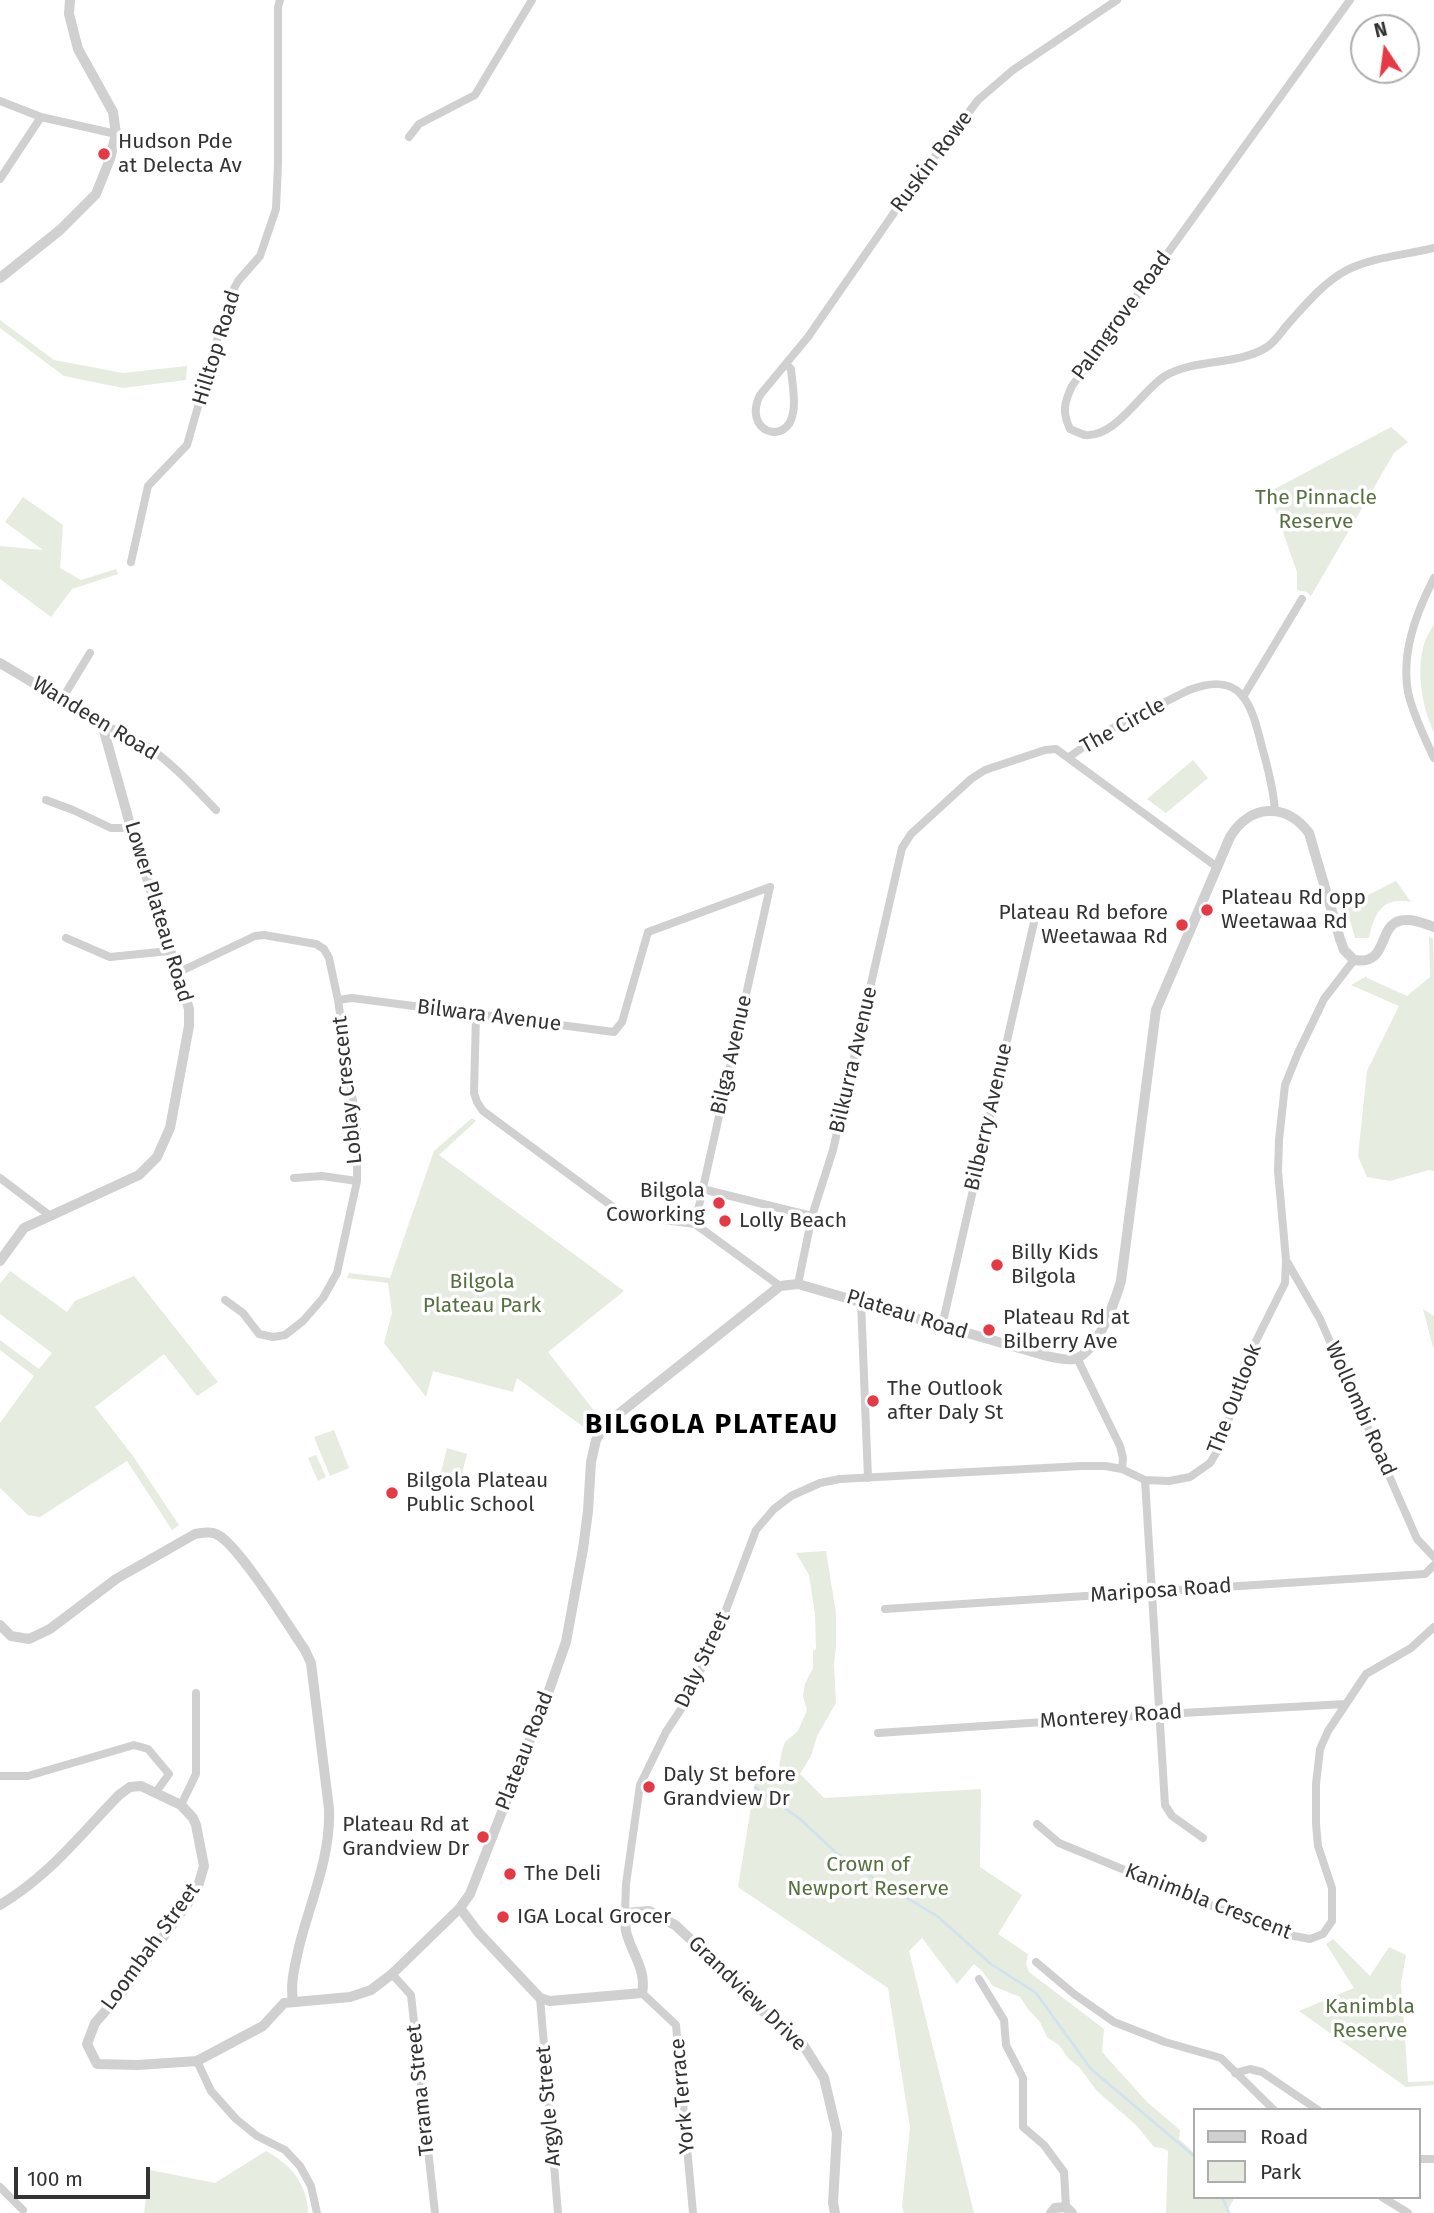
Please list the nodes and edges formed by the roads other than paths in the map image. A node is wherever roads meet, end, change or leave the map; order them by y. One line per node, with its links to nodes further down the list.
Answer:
1 (70, 0): 8 (street)
2 (280, 0): 14 (street, Hilltop Road)
3 (533, 0): 9 (street)
4 (1117, 0): 13 (street, Ruskin Rowe)
5 (1350, 0): 11 (street, Palmgrove Road)
6 (0, 101): 7 (street)
7 (41, 117): 8 (street); 10 (street)
8 (116, 134): 12 (street)
9 (409, 137)
10 (0, 179)
11 (1434, 248)
12 (0, 278)
13 (786, 363): 13 (street, Ruskin Rowe)
14 (131, 562)
15 (1434, 578): 23 (street)
16 (1302, 599): 19 (street)
17 (90, 653): 20 (street)
18 (0, 663): 20 (street, Wandeen Road)
19 (1243, 697): 22 (street, The Circle); 26 (street)
20 (62, 699): 21 (street, Wandeen Road)
21 (102, 724): 25 (street, Wandeen Road); 27 (street, Lower Plateau Road)
22 (1069, 757): 28 (street, The Circle); 29 (street)
23 (1434, 758)
24 (46, 800): 27 (street)
25 (216, 810)
26 (1275, 810): 29 (street); 35 (street)
27 (131, 828): 34 (street, Lower Plateau Road)
28 (909, 837): 44 (street, Bilkurra Avenue)
29 (1217, 867): 53 (street)
30 (769, 887): 38 (street, Bilwara Avenue); 42 (street, Bilga Avenue)
31 (1037, 909): 52 (street, Bilberry Avenue)
32 (1434, 927): 35 (street)
33 (66, 938): 34 (street)
34 (169, 951): 36 (street, Lower Plateau Road)
35 (1354, 960): 46 (street, The Outlook)
36 (177, 973): 37 (street); 43 (street, Lower Plateau Road)
37 (338, 1000): 38 (street, Bilwara Avenue); 41 (street, Loblay Crescent)
38 (477, 1015): 45 (street)
39 (0, 1178): 43 (street)
40 (294, 1178): 41 (street)
41 (357, 1181): 50 (street, Loblay Crescent)
42 (702, 1189): 44 (street); 45 (street, Bilga Avenue)
43 (49, 1215): 47 (street, Lower Plateau Road)
44 (812, 1216): 48 (street, Bilkurra Avenue)
45 (695, 1224): 49 (street)
46 (1286, 1259): 56 (street, The Outlook); 57 (street, Wollombi Road)
47 (0, 1261)
48 (798, 1284): 49 (street, Plateau Road); 51 (street, Plateau Road)
49 (780, 1286): 73 (street, Plateau Road)
50 (225, 1300)
51 (861, 1301): 52 (street, Plateau Road); 55 (street)
52 (942, 1326): 53 (street, Plateau Road)
53 (1077, 1358): 54 (street)
54 (1122, 1469): 55 (street, The Outlook); 56 (street, The Outlook)
55 (868, 1478): 74 (street, Daly Street)
56 (1145, 1480): 59 (street)
57 (1434, 1558)
58 (1434, 1565): 59 (street, Mariposa Road)
59 (1152, 1592): 60 (street, Mariposa Road); 65 (street)
60 (885, 1609)
61 (0, 1625): 80 (street)
62 (1434, 1627): 64 (street, Kanimbla Crescent)
63 (196, 1693): 69 (street)
64 (1345, 1704): 65 (street, Monterey Road); 70 (street, Kanimbla Crescent)
65 (1159, 1714): 66 (street, Monterey Road); 71 (street)
66 (878, 1733)
67 (0, 1776): 68 (street)
68 (156, 1792): 69 (street); 72 (street)
69 (181, 1805): 81 (street, Loombah Street)
70 (1037, 1824)
71 (1203, 1838)
72 (0, 1905)
73 (460, 1908): 76 (street, Plateau Road); 79 (street)
74 (625, 1913): 78 (street); 93 (street, Grandview Drive)
75 (1036, 1962): 82 (street)
76 (391, 1974): 80 (street, Plateau Road); 90 (street, Terama Street)
77 (979, 1979): 88 (street)
78 (642, 1993): 79 (street); 92 (street, York Terrace)
79 (540, 1998): 91 (street, Argyle Street)
80 (293, 2001): 81 (street, Loombah Street)
81 (197, 2061): 89 (street)
82 (1235, 2073): 83 (street); 84 (street)
83 (1272, 2108)
84 (1315, 2108)
85 (0, 2187): 87 (street)
86 (1385, 2199): 95 (street)
87 (23, 2210)
88 (1069, 2210): 94 (street)
89 (317, 2213)
90 (435, 2213)
91 (558, 2213)
92 (694, 2213)
93 (835, 2213)
94 (1051, 2213)
95 (1408, 2213)

